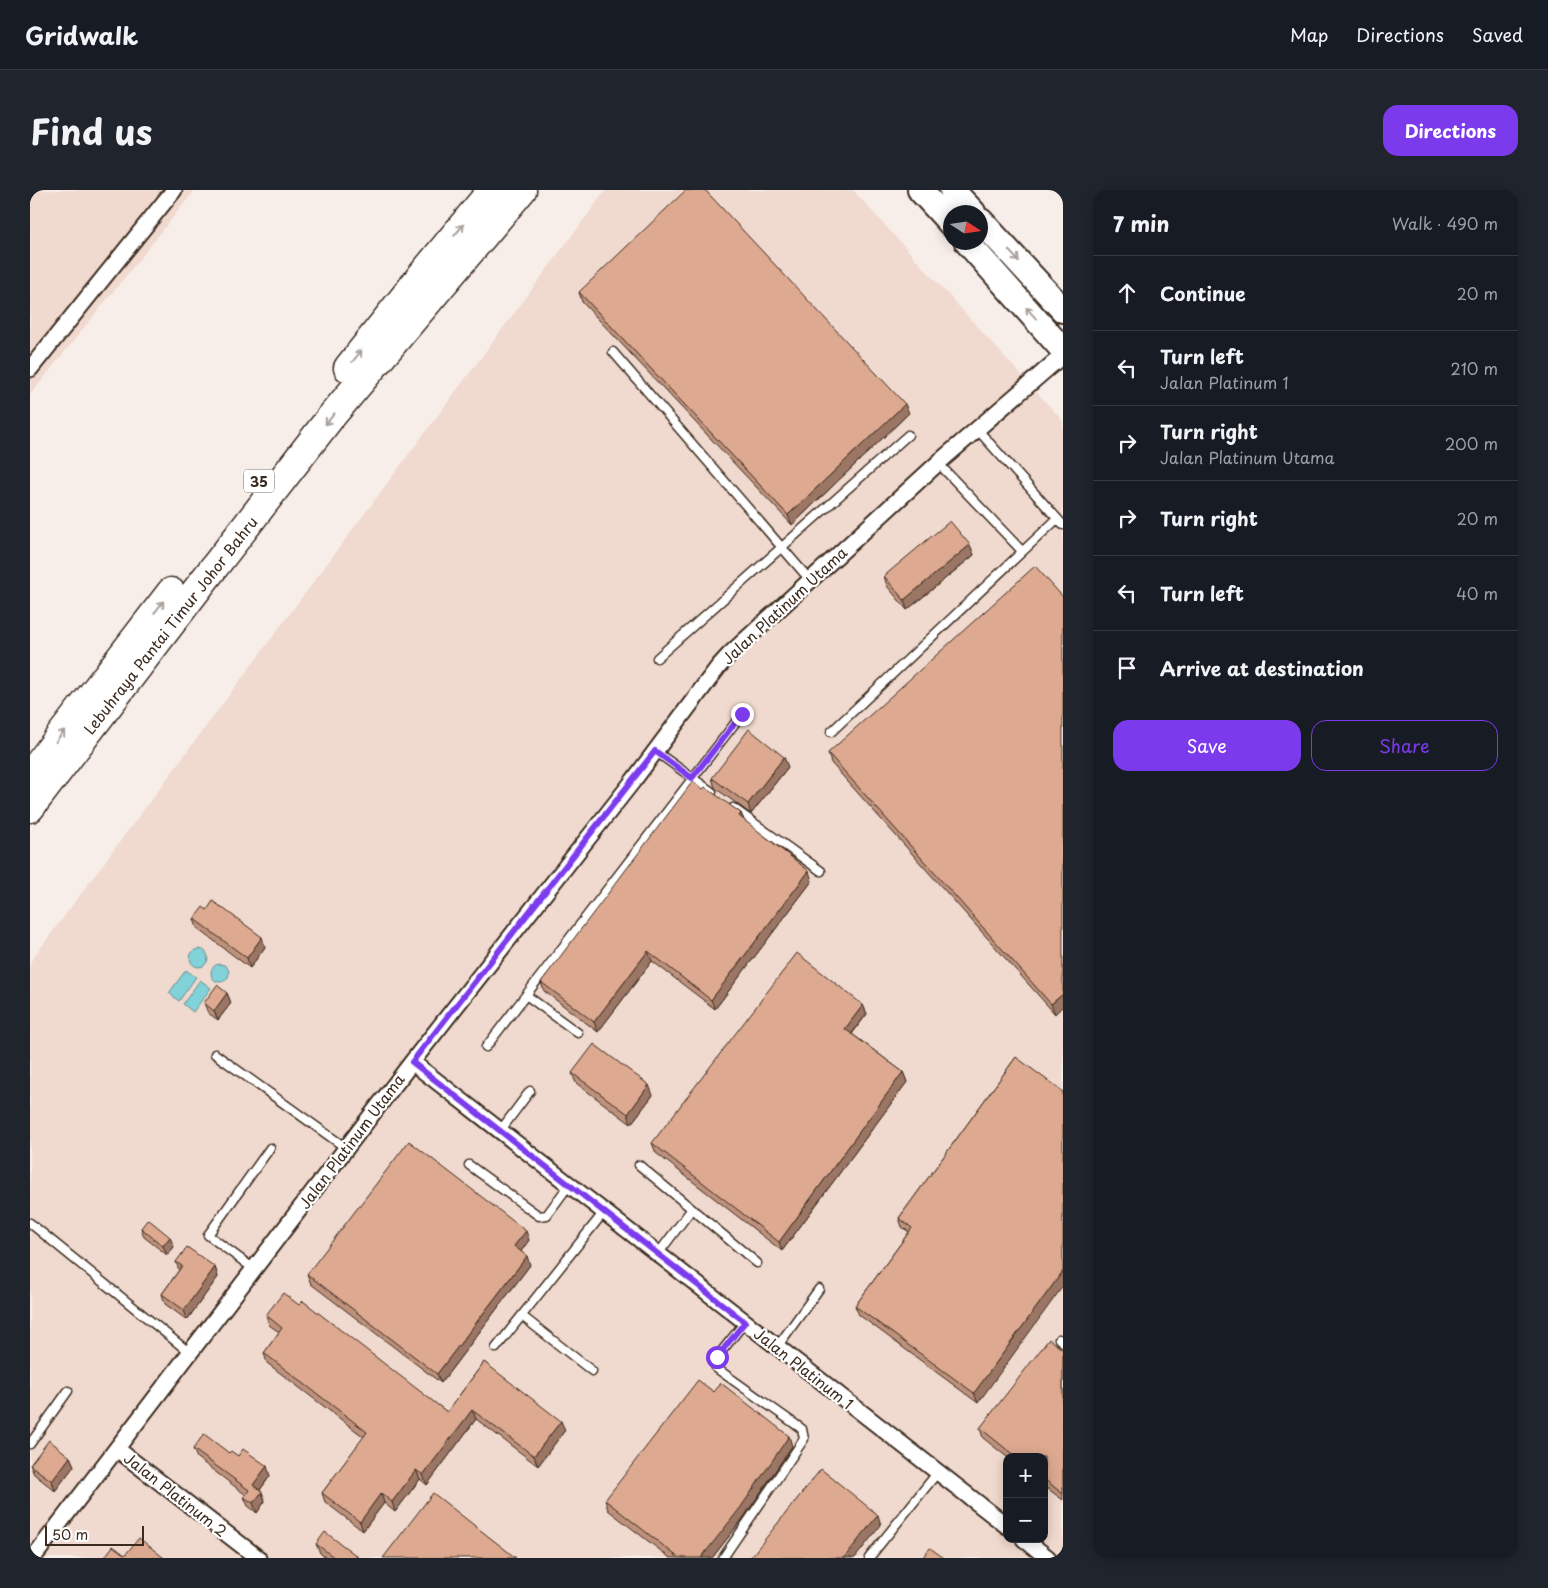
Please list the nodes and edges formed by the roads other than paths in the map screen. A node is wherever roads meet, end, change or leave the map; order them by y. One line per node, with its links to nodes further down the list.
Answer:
1 (174, 190): 14 (street)
2 (492, 190): 26 (highway, Lebuhraya Pantai Timur Johor Bahru / 35, one-way to 2)
3 (522, 190): 30 (highway, Lebuhraya Pantai Timur Johor Bahru / 35, one-way to 30)
4 (920, 190): 7 (main road)
5 (952, 190): 6 (main road)
6 (966, 205)
7 (943, 216)
8 (988, 229): 10 (main road, one-way to 10)
9 (974, 250): 11 (main road, one-way to 9)
10 (1063, 310)
11 (1063, 350)
12 (613, 352): 19 (lane)
13 (1063, 355): 15 (street, Jalan Platinum Utama)
14 (30, 369)
15 (977, 429): 17 (street, Jalan Platinum Utama); 18 (lane)
16 (908, 435): 19 (lane)
17 (938, 463): 20 (lane); 21 (street, Jalan Platinum Utama)
18 (1060, 522): 20 (lane)
19 (781, 546): 21 (lane); 22 (lane)
20 (1022, 552): 24 (lane)
21 (810, 580): 25 (street, Jalan Platinum Utama)
22 (657, 658)
23 (742, 714): 27 (lane)
24 (831, 732)
25 (655, 751): 27 (lane); 36 (street, Jalan Platinum Utama)
26 (30, 775)
27 (692, 778): 28 (lane); 32 (lane)
28 (716, 795)
29 (724, 801): 31 (lane)
30 (30, 808)
31 (821, 871)
32 (526, 996): 33 (lane); 34 (lane)
33 (578, 1033)
34 (486, 1047)
35 (215, 1054): 40 (lane)
36 (412, 1062): 38 (street, Jalan Platinum 1); 40 (street, Jalan Platinum Utama)
37 (530, 1092): 38 (lane)
38 (500, 1131): 43 (street, Jalan Platinum 1)
39 (270, 1148): 49 (lane)
40 (346, 1148): 49 (street, Jalan Platinum Utama)
41 (469, 1165): 43 (lane)
42 (639, 1165): 44 (lane)
43 (569, 1185): 45 (street, Jalan Platinum 1)
44 (691, 1210): 47 (lane); 48 (lane)
45 (604, 1212): 47 (street, Jalan Platinum 1); 51 (lane)
46 (30, 1223): 55 (lane)
47 (658, 1254): 52 (street, Jalan Platinum 1)
48 (757, 1263)
49 (254, 1269): 55 (street, Jalan Platinum Utama)
50 (819, 1289): 53 (lane)
51 (522, 1316): 54 (lane); 56 (lane)
52 (745, 1322): 53 (street, Jalan Platinum 1); 65 (lane)
53 (777, 1347): 60 (street, Jalan Platinum 1)
54 (496, 1348)
55 (190, 1353): 59 (street, Jalan Platinum Utama)
56 (592, 1371)
57 (68, 1391): 58 (lane)
58 (30, 1444)
59 (117, 1449): 63 (street, Jalan Platinum Utama); 64 (street, Jalan Platinum 2)
60 (938, 1472): 61 (street, Jalan Platinum 1); 66 (lane)
61 (1003, 1523)
62 (1029, 1543): 67 (street)
63 (34, 1558)
64 (258, 1558)
65 (723, 1558)
66 (869, 1558)
67 (1048, 1558)

